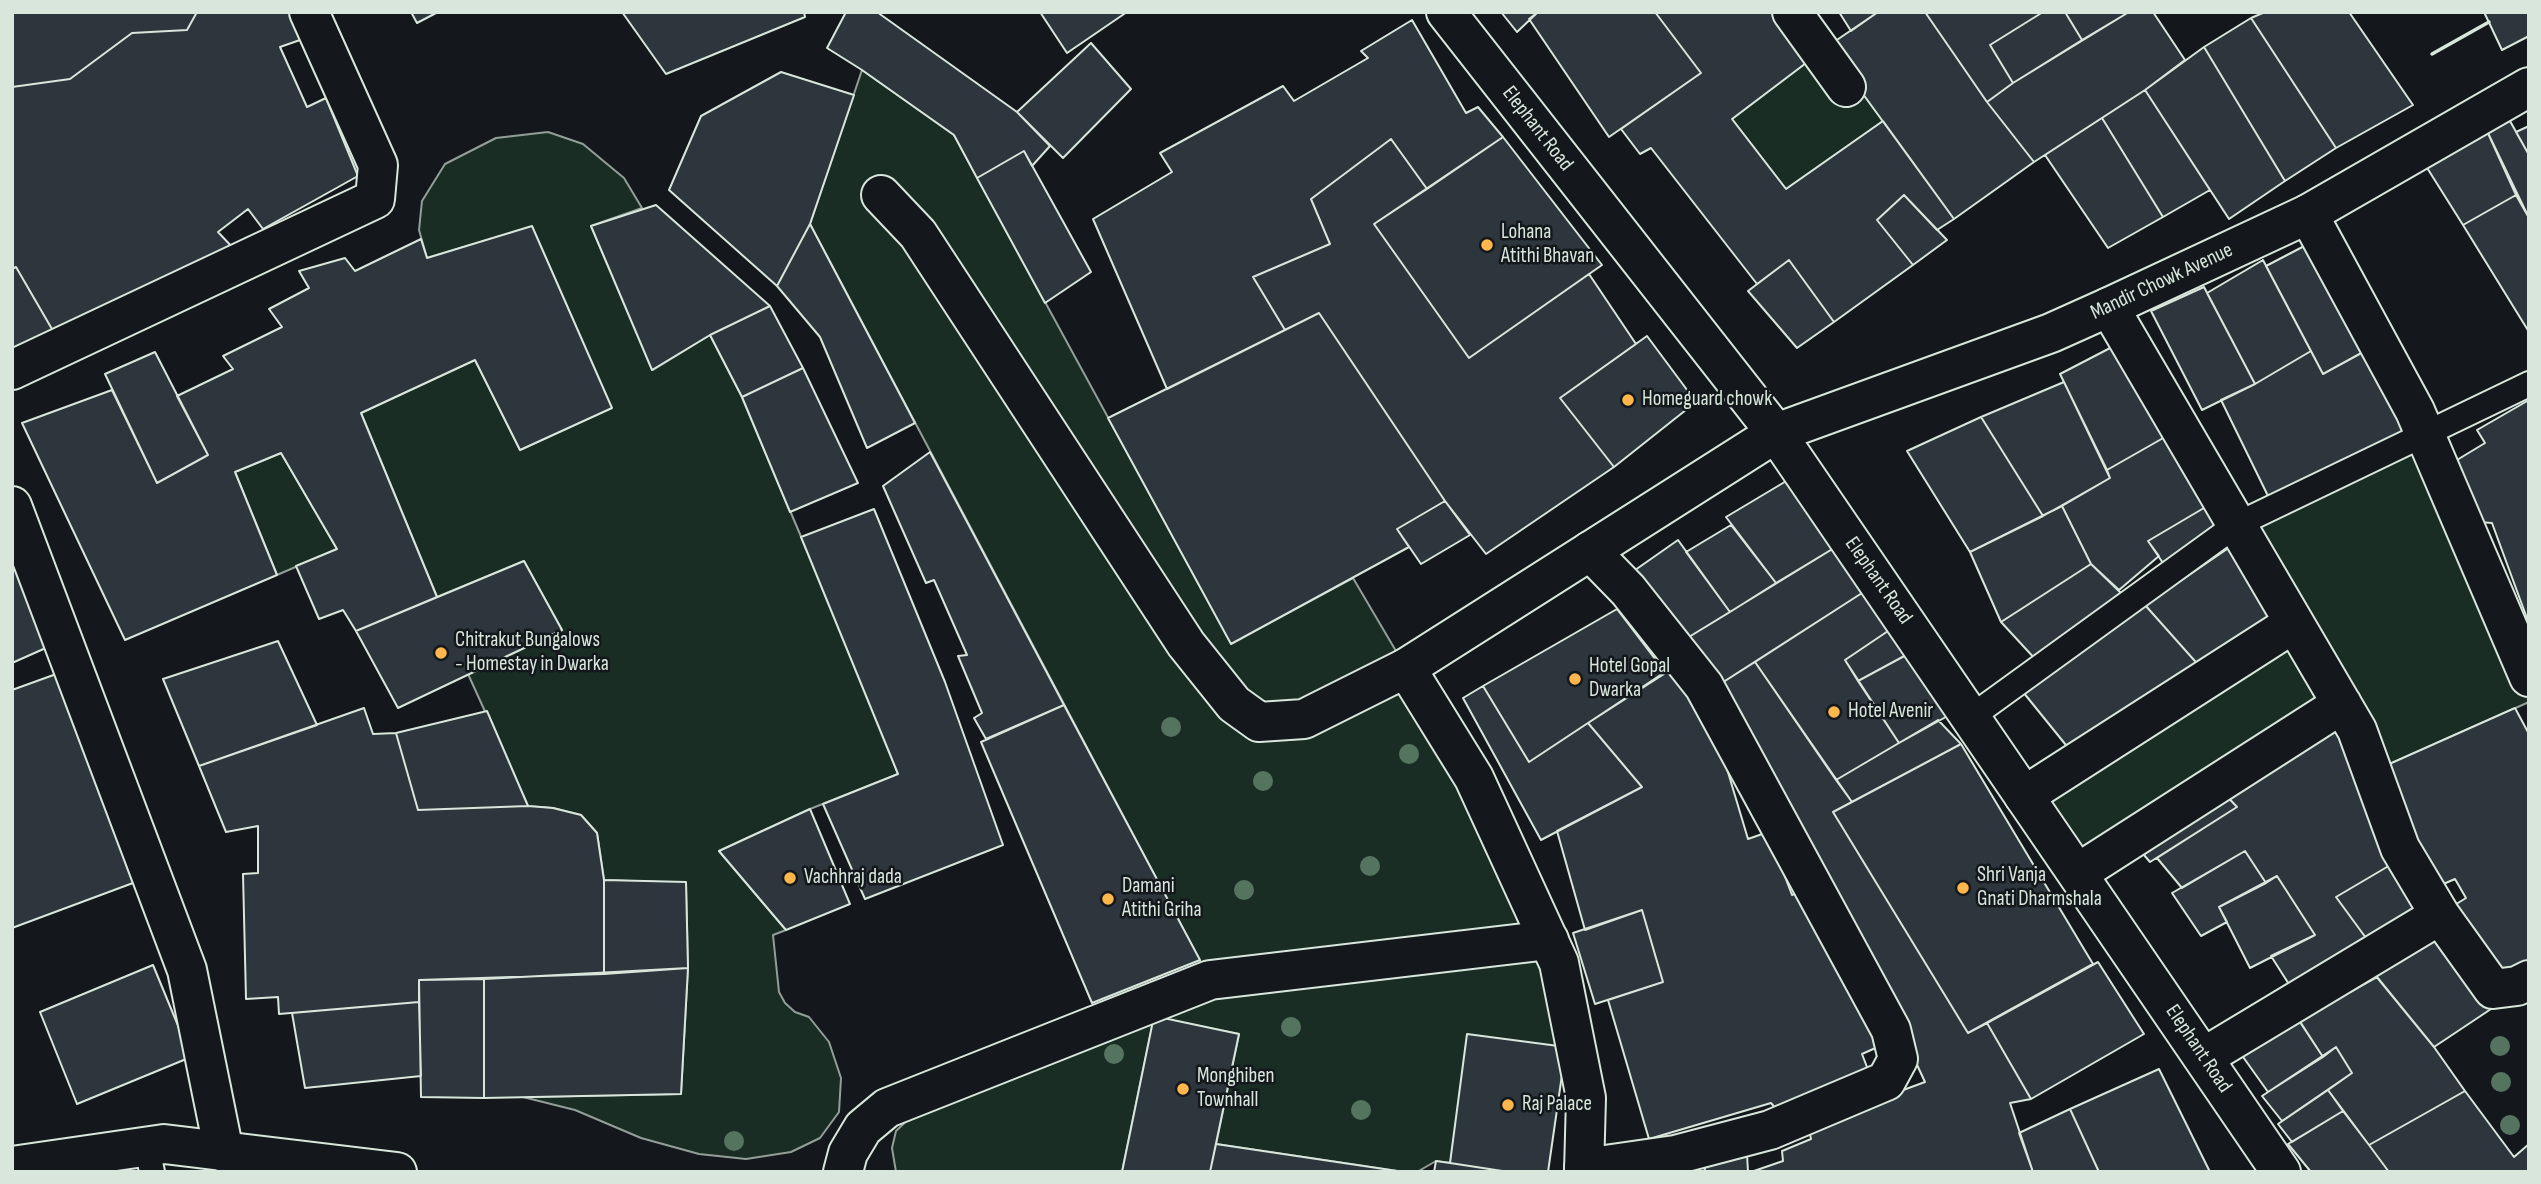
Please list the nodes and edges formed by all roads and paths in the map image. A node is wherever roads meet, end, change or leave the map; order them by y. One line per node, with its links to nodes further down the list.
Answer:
1 (309, 12): 9 (street)
2 (1446, 12): 11 (street, Elephant Road)
3 (1792, 12): 4 (street)
4 (1846, 87)
5 (2529, 87): 7 (street, Mandir Chowk Avenue)
6 (881, 195): 17 (street, Mandir Chowk Avenue)
7 (2308, 214): 8 (street, Mandir Chowk Avenue); 12 (street)
8 (2109, 307): 11 (street, Mandir Chowk Avenue); 14 (street)
9 (12, 369)
10 (2529, 384): 12 (lane)
11 (1776, 433): 15 (street, Mandir Chowk Avenue); 20 (street, Elephant Road)
12 (2425, 433): 14 (lane); 18 (street)
13 (12, 506): 27 (street)
14 (2236, 525): 16 (street); 20 (lane)
15 (1590, 551): 17 (street, Mandir Chowk Avenue); 30 (street)
16 (2294, 623): 19 (street); 21 (street)
17 (1406, 668): 24 (street)
18 (2529, 677)
19 (2342, 704): 22 (street); 23 (street)
20 (1971, 717): 21 (street, Elephant Road)
21 (2024, 796): 22 (street, Elephant Road)
22 (2078, 873): 26 (street, Elephant Road)
23 (2440, 915): 25 (street); 26 (street)
24 (1549, 940): 30 (street); 32 (street)
25 (2529, 979)
26 (2204, 1057): 33 (street, Elephant Road)
27 (224, 1152): 28 (street); 31 (street)
28 (150, 1159): 29 (street)
29 (14, 1162)
30 (1584, 1170)
31 (397, 1172)
32 (843, 1172)
33 (2281, 1172)

